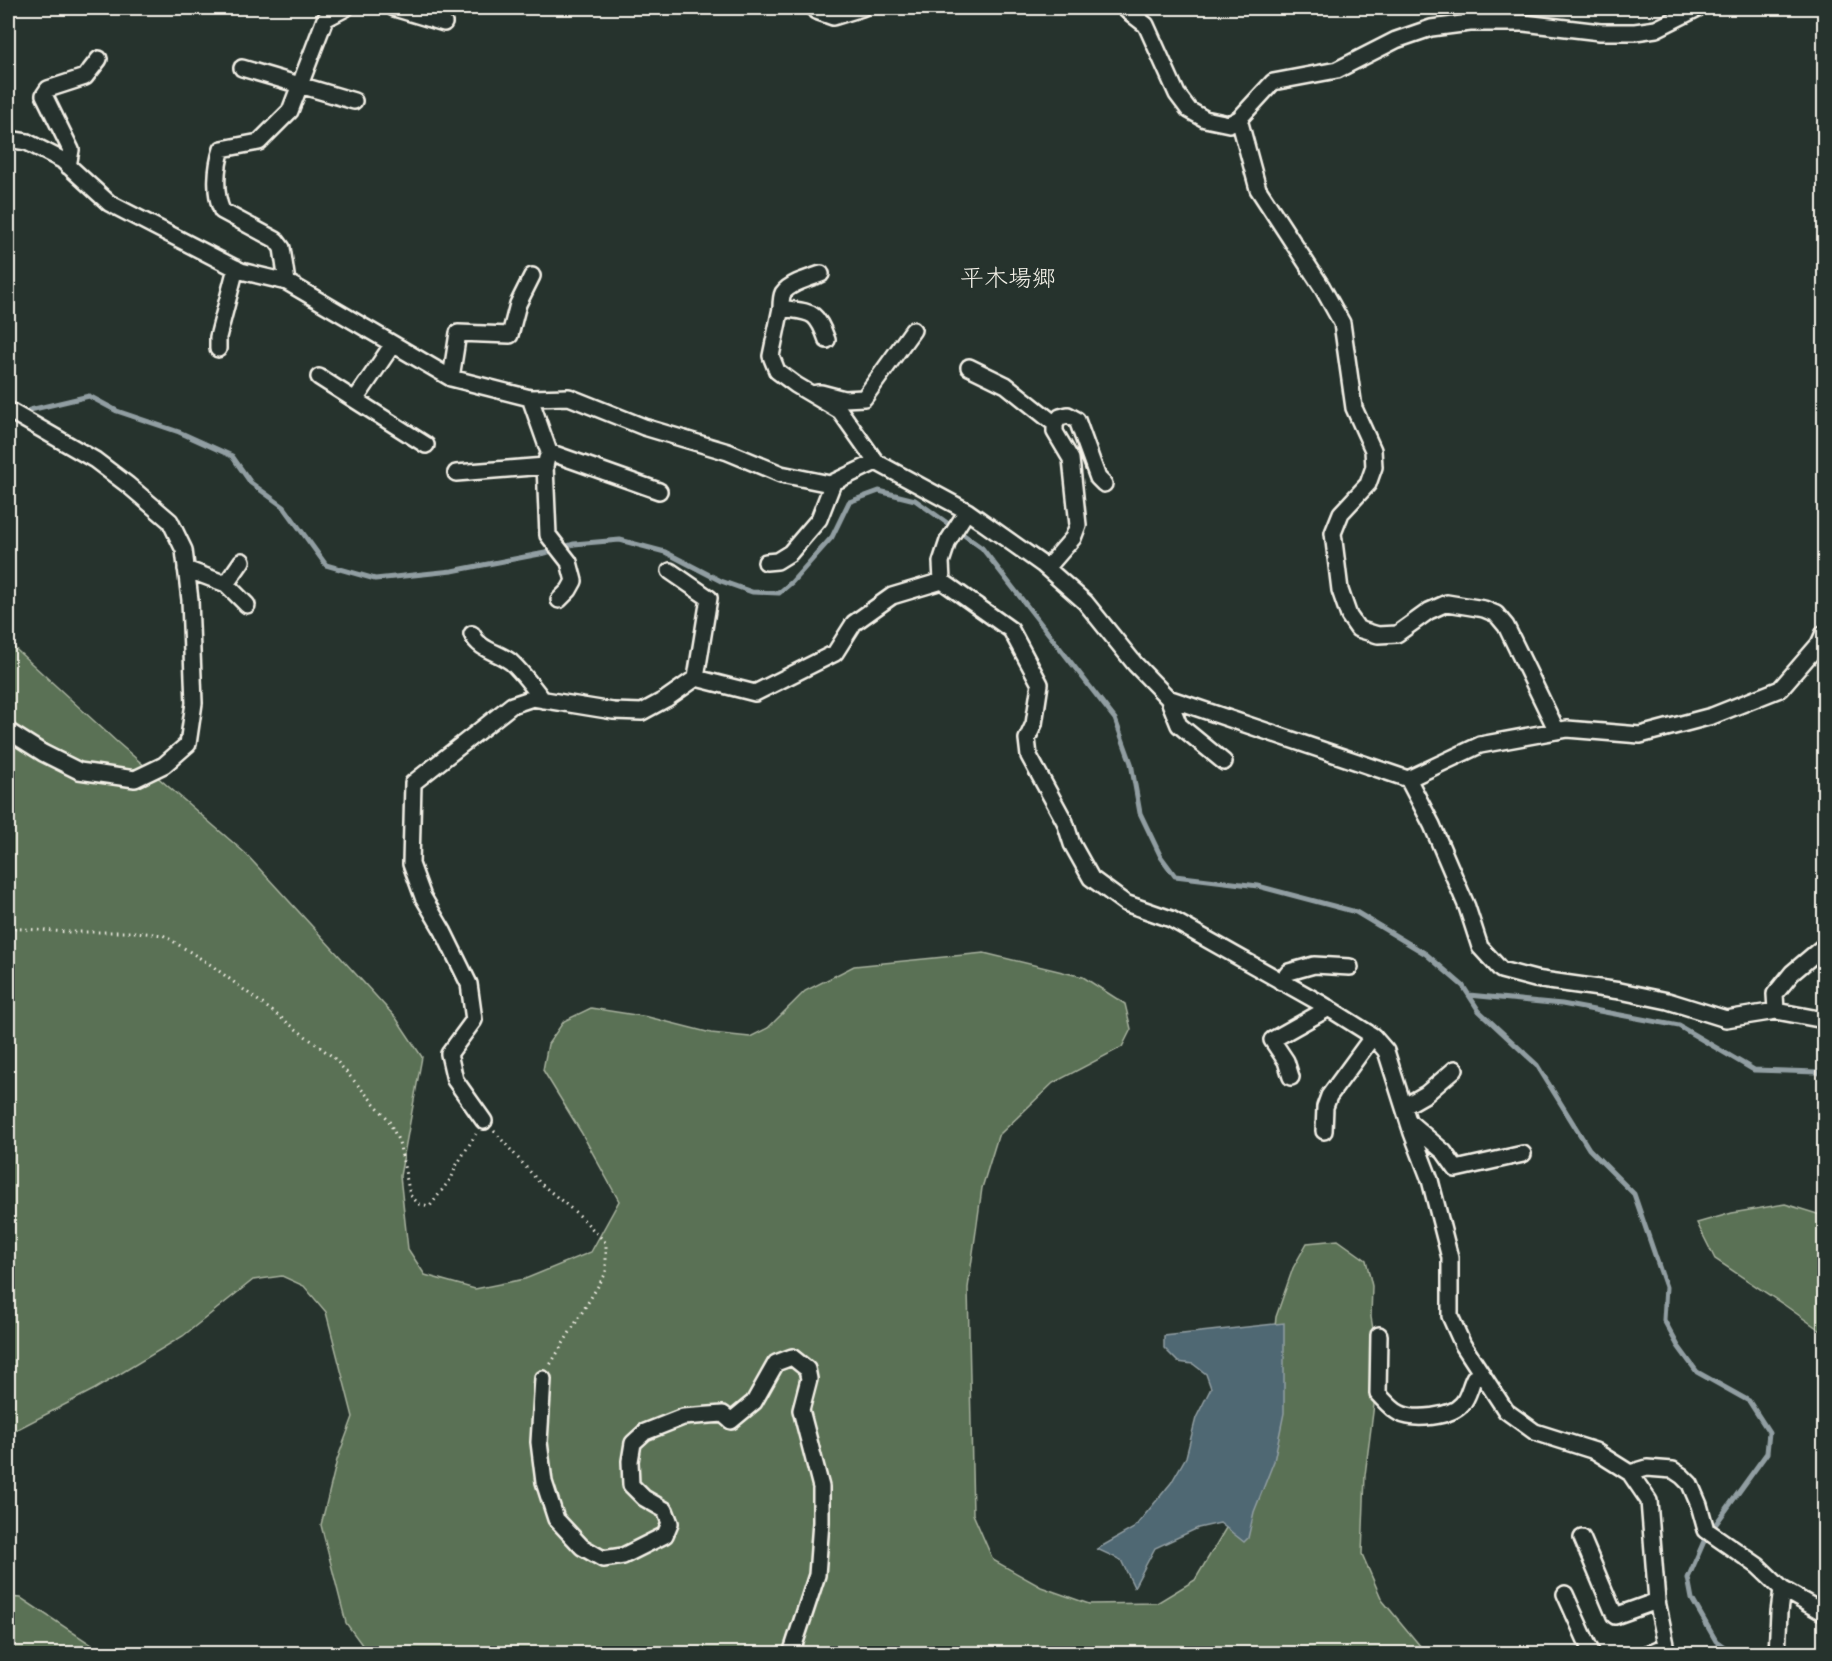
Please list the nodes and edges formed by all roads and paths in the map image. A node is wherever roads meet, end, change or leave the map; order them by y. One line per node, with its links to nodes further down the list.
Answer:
1 (346, 8): 11 (street)
2 (394, 8): 8 (street)
3 (814, 8): 4 (street)
4 (862, 8)
5 (1124, 8): 13 (street)
6 (1698, 8): 7 (street)
7 (1469, 15): 13 (street)
8 (444, 23)
9 (99, 58): 15 (street)
10 (242, 68): 11 (street)
11 (300, 85): 12 (street); 19 (street)
12 (354, 101)
13 (1239, 119): 56 (street)
14 (8, 139): 15 (street)
15 (68, 166): 16 (street)
16 (236, 268): 19 (street); 24 (street)
17 (821, 274): 20 (street)
18 (532, 276): 27 (street)
19 (287, 282): 23 (street)
20 (781, 308): 22 (street); 28 (street)
21 (913, 330): 28 (street)
22 (827, 340)
23 (393, 344): 27 (street); 30 (street)
24 (218, 349)
25 (969, 367): 32 (street)
26 (319, 377): 30 (street)
27 (451, 378): 29 (street)
28 (811, 394): 35 (street)
29 (530, 398): 34 (street); 37 (street)
30 (355, 400): 33 (street)
31 (8, 410): 44 (street)
32 (1055, 424): 38 (street); 43 (street)
33 (426, 445)
34 (547, 459): 36 (street); 39 (street); 48 (street)
35 (876, 462): 37 (street); 40 (street)
36 (456, 473)
37 (833, 483): 42 (street)
38 (1104, 484)
39 (659, 491)
40 (964, 515): 43 (street); 46 (street)
41 (242, 561): 47 (street)
42 (766, 562)
43 (1047, 568): 53 (street)
44 (186, 569): 47 (street); 55 (street)
45 (670, 571): 52 (street)
46 (942, 581): 52 (street); 62 (street)
47 (226, 584): 49 (street)
48 (559, 600)
49 (247, 605)
50 (1824, 633): 56 (street)
51 (472, 634): 54 (street)
52 (696, 678): 54 (street)
53 (1168, 698): 57 (street); 58 (street)
54 (543, 700): 70 (street)
55 (8, 731)
56 (1557, 731): 58 (street)
57 (1224, 762)
58 (1408, 779): 64 (street)
59 (8, 928): 70 (path)
60 (1824, 946): 64 (street)
61 (1350, 967): 62 (street)
62 (1281, 982): 63 (street)
63 (1329, 1008): 66 (street); 68 (street)
64 (1776, 1011): 65 (street)
65 (1824, 1020)
66 (1373, 1036): 69 (street); 72 (street)
67 (1455, 1069): 69 (street)
68 (1291, 1077)
69 (1405, 1106): 71 (street)
70 (484, 1121): 76 (path)
71 (1409, 1122): 73 (street); 75 (street)
72 (1324, 1131)
73 (1523, 1154)
74 (1379, 1335): 75 (street)
75 (1484, 1377): 77 (street)
76 (543, 1379): 84 (street)
77 (1630, 1473): 79 (street); 81 (street)
78 (1582, 1538): 81 (street)
79 (1782, 1589): 82 (street); 87 (street)
80 (1565, 1594): 85 (street)
81 (1657, 1601): 83 (street)
82 (1824, 1613)
83 (1667, 1649): 86 (street)
84 (791, 1653)
85 (1592, 1653)
86 (1647, 1653)
87 (1777, 1653)

